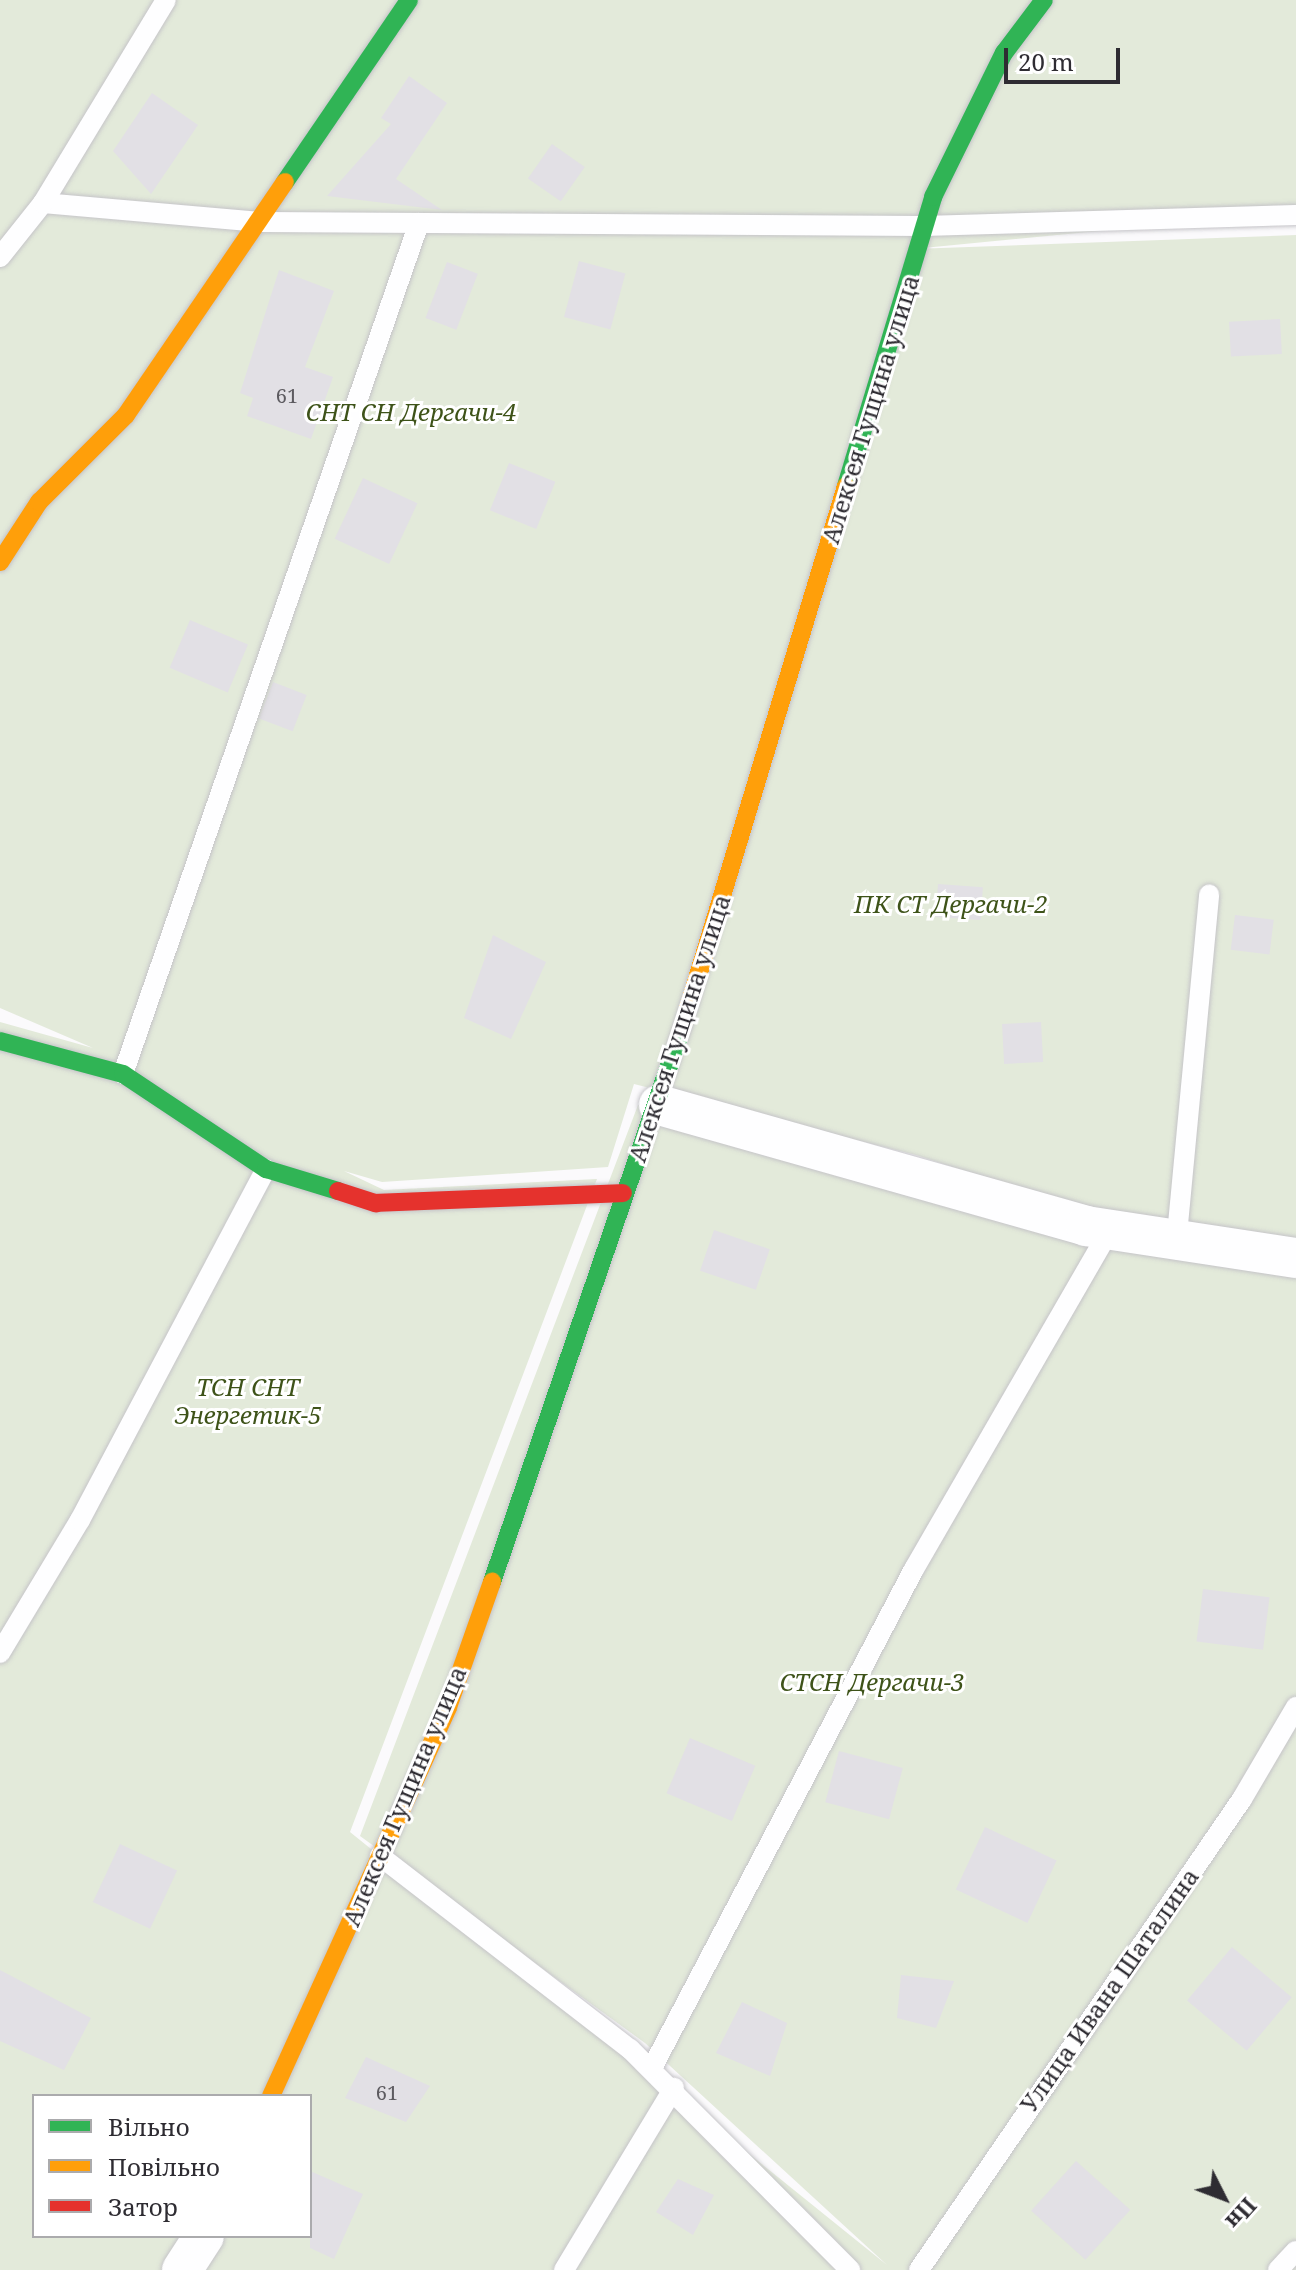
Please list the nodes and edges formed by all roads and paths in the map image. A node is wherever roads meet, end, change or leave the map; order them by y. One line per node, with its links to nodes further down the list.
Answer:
1 (166, 0): 4 (lane)
2 (409, 0): 6 (street)
3 (1044, 0): 8 (street, Алексея Гущина улица)
4 (43, 203): 6 (lane); 9 (lane)
5 (1296, 215): 8 (lane)
6 (260, 222): 7 (lane); 10 (street)
7 (419, 223): 8 (lane); 13 (lane)
8 (924, 226): 14 (street, Алексея Гущина улица)
9 (0, 257)
10 (0, 562)
11 (1209, 894): 18 (lane)
12 (0, 1041): 13 (street)
13 (123, 1074): 15 (street)
14 (659, 1105): 16 (street, Алексея Гущина улица); 17 (street)
15 (266, 1169): 16 (street); 20 (lane)
16 (623, 1193): 22 (street, Алексея Гущина улица)
17 (1111, 1228): 18 (street); 23 (lane)
18 (1177, 1235): 19 (street)
19 (1296, 1258)
20 (0, 1653)
21 (1296, 1707): 31 (lane, Улица Ивана Шаталина)
22 (380, 1856): 23 (lane); 25 (street, Алексея Гущина улица)
23 (652, 2068): 24 (lane)
24 (674, 2088): 29 (lane); 30 (lane)
25 (272, 2094)
26 (203, 2238): 28 (street)
27 (1296, 2251): 32 (lane)
28 (182, 2270)
29 (564, 2270)
30 (850, 2270)
31 (919, 2270)
32 (1278, 2270)

